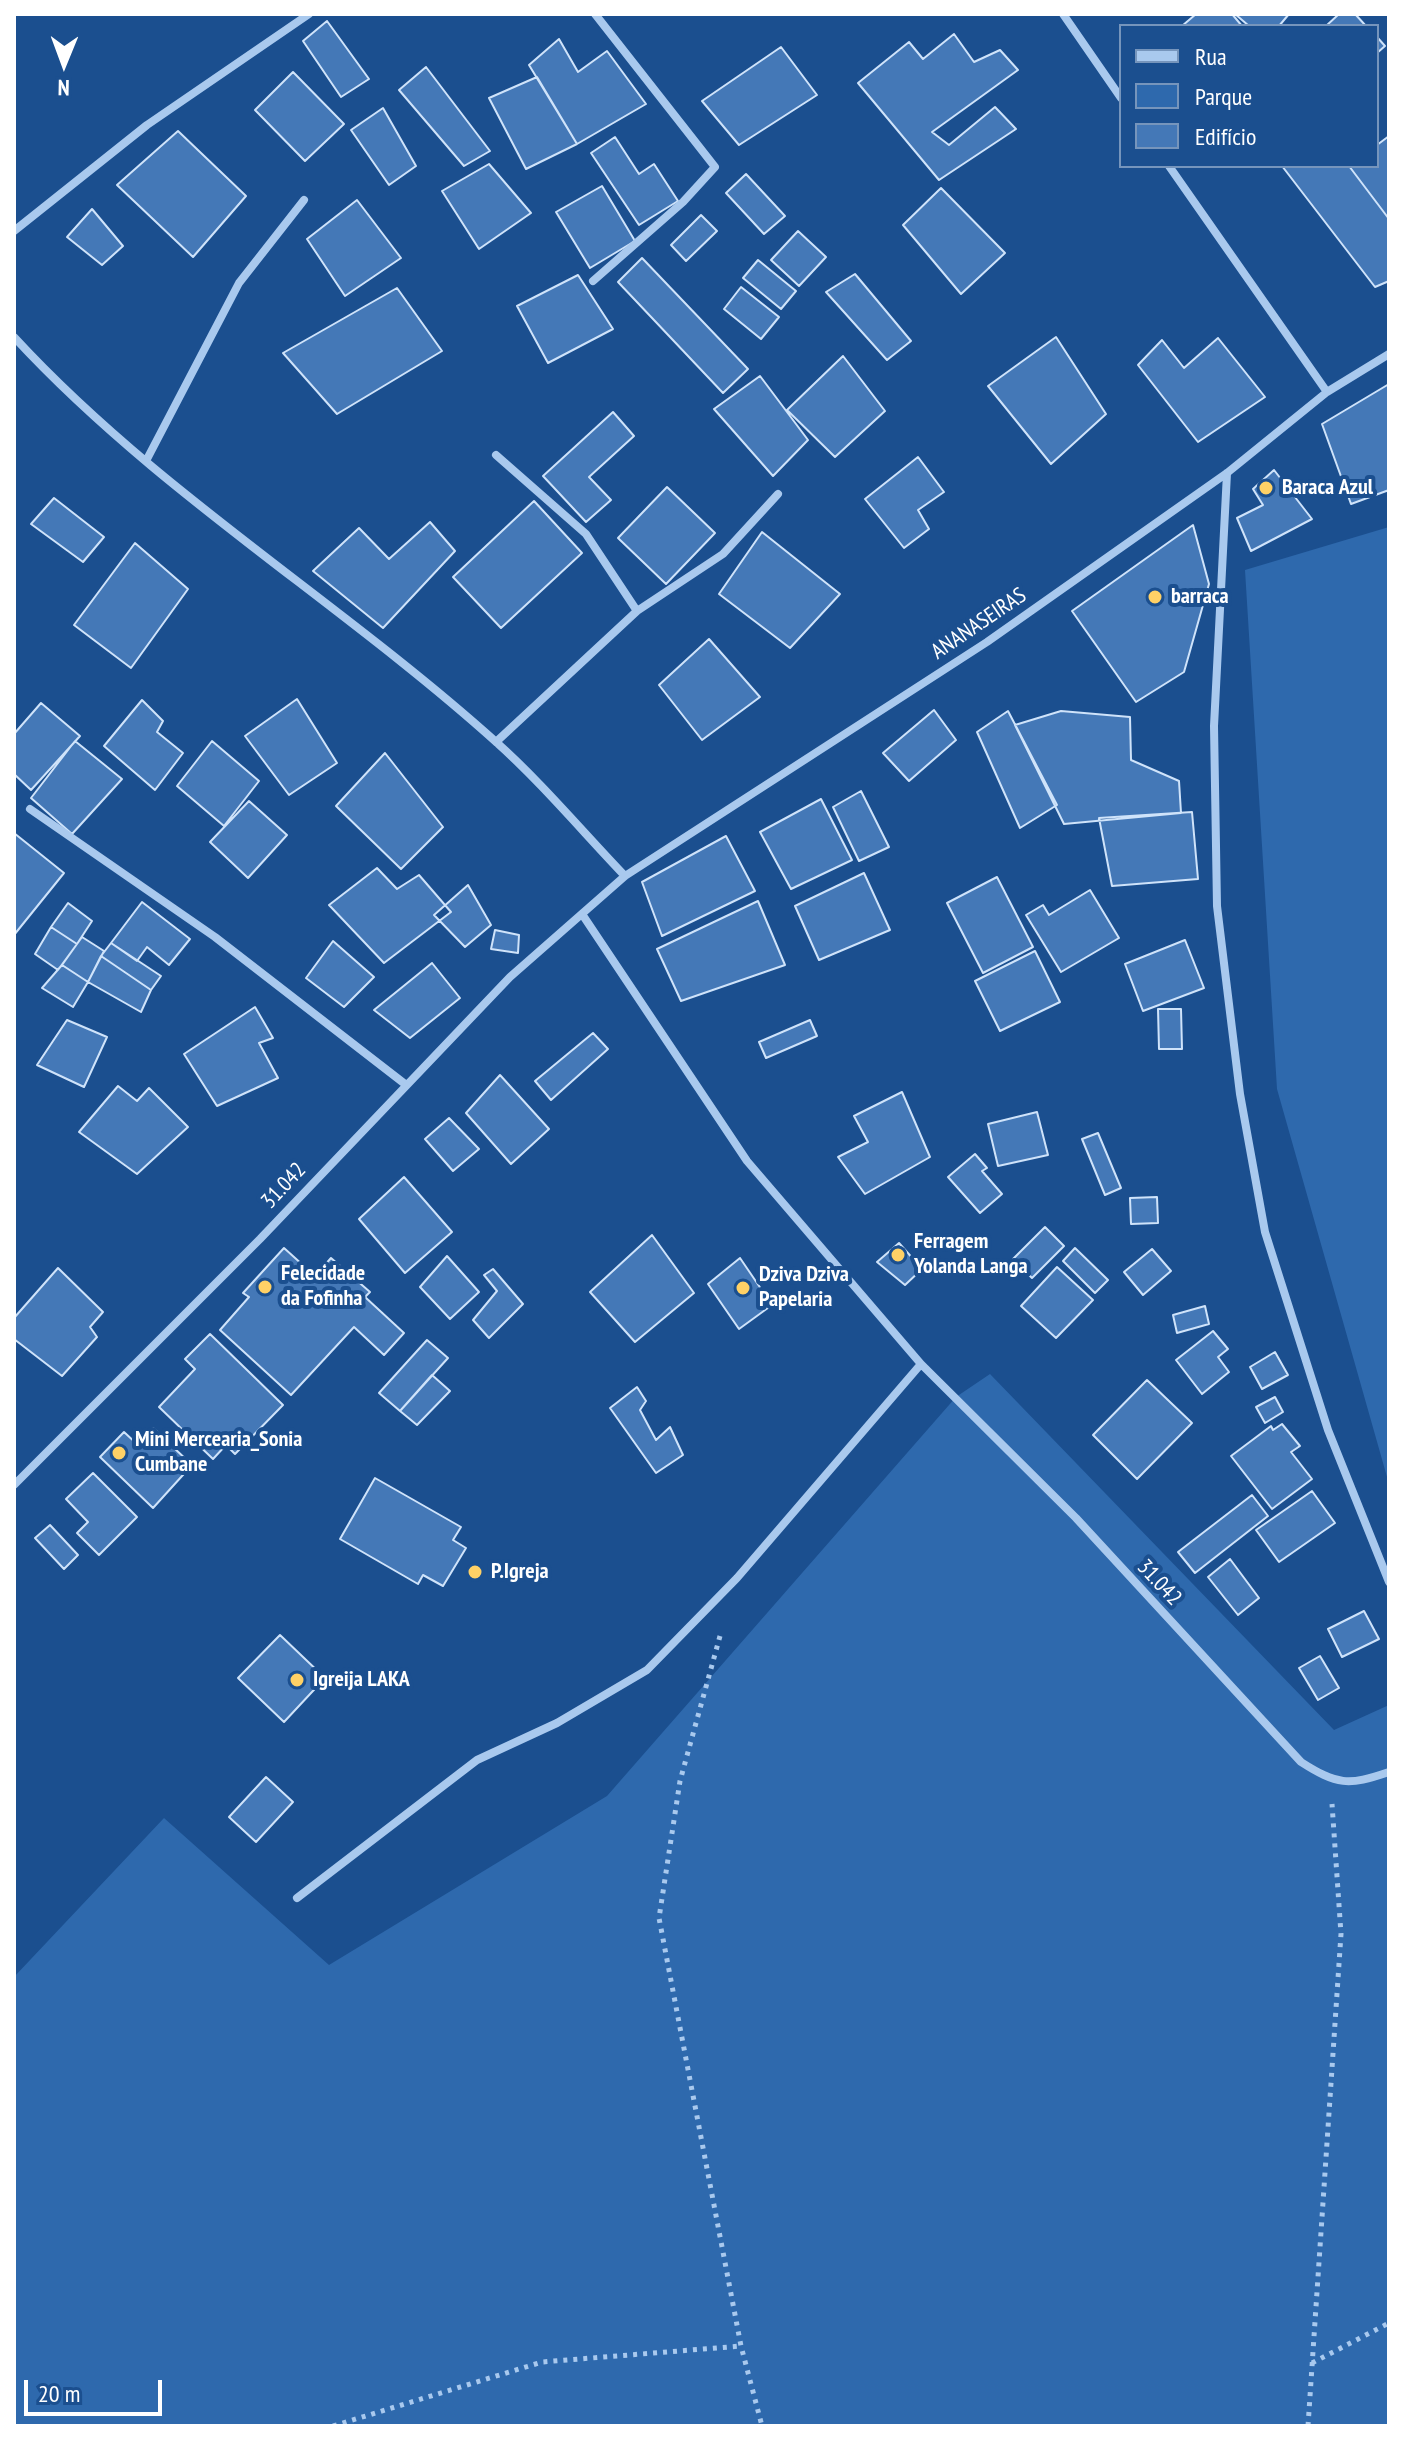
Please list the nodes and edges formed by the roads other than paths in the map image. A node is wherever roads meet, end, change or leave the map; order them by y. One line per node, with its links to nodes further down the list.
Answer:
1 (309, 14): 7 (street)
2 (595, 14): 8 (street)
3 (1063, 14): 4 (street)
4 (1119, 95)
5 (1170, 168): 11 (street)
6 (304, 200): 13 (street)
7 (14, 231)
8 (593, 281)
9 (14, 337): 13 (street)
10 (1389, 354): 11 (street, ANANASEIRAS)
11 (1327, 392): 14 (street, ANANASEIRAS)
12 (496, 455): 16 (street)
13 (146, 461): 17 (street)
14 (1227, 473): 19 (street, ANANASEIRAS); 24 (street)
15 (778, 494): 16 (street)
16 (637, 611): 17 (street)
17 (496, 742): 19 (street)
18 (30, 809): 21 (street)
19 (625, 876): 20 (street, ANANASEIRAS)
20 (582, 914): 21 (street, 31.042); 22 (street, 31.042)
21 (405, 1084): 23 (street, 31.042)
22 (921, 1364): 25 (street, 31.042); 26 (street)
23 (14, 1485)
24 (1389, 1582)
25 (1389, 1772)
26 (297, 1898)

